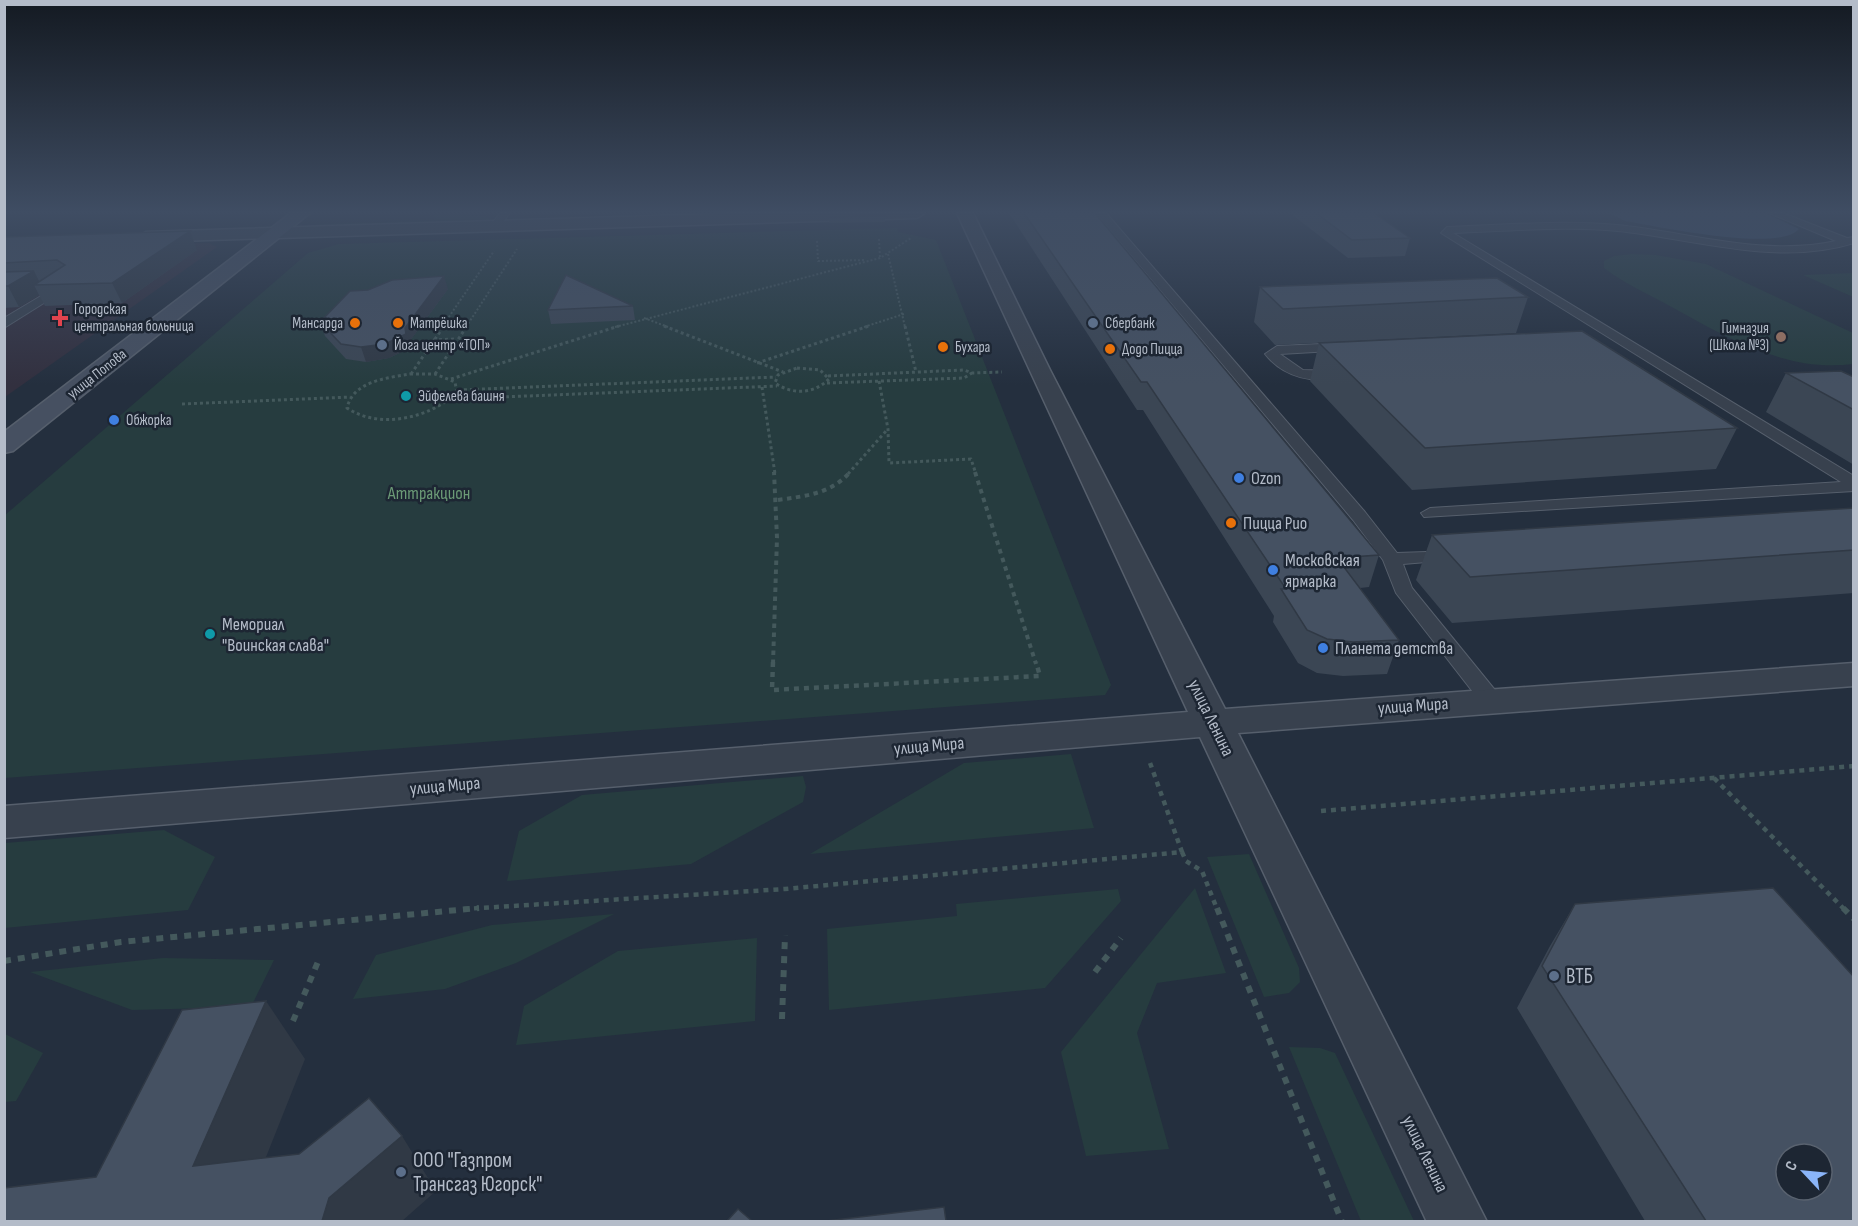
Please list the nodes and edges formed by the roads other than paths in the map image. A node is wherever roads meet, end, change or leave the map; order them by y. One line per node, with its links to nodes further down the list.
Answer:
1 (230, 270): 13 (street, улица Попова)
2 (992, 270): 20 (street, улица Ленина)
3 (1150, 270): 17 (lane)
4 (1507, 270): 7 (lane)
5 (45, 286): 6 (lane)
6 (4, 324)
7 (1611, 334): 8 (lane); 10 (lane)
8 (1587, 335)
9 (1360, 346): 12 (lane)
10 (1649, 358): 11 (lane); 14 (lane)
11 (1626, 359)
12 (1347, 373)
13 (4, 446)
14 (1854, 484): 15 (lane)
15 (1430, 513)
16 (1463, 554): 17 (lane)
17 (1392, 559): 19 (lane)
18 (1854, 674): 19 (street, улица Мира)
19 (1491, 700): 20 (street, улица Мира)
20 (1214, 722): 21 (street, улица Мира); 22 (street, улица Ленина)
21 (4, 822)
22 (1458, 1221)

